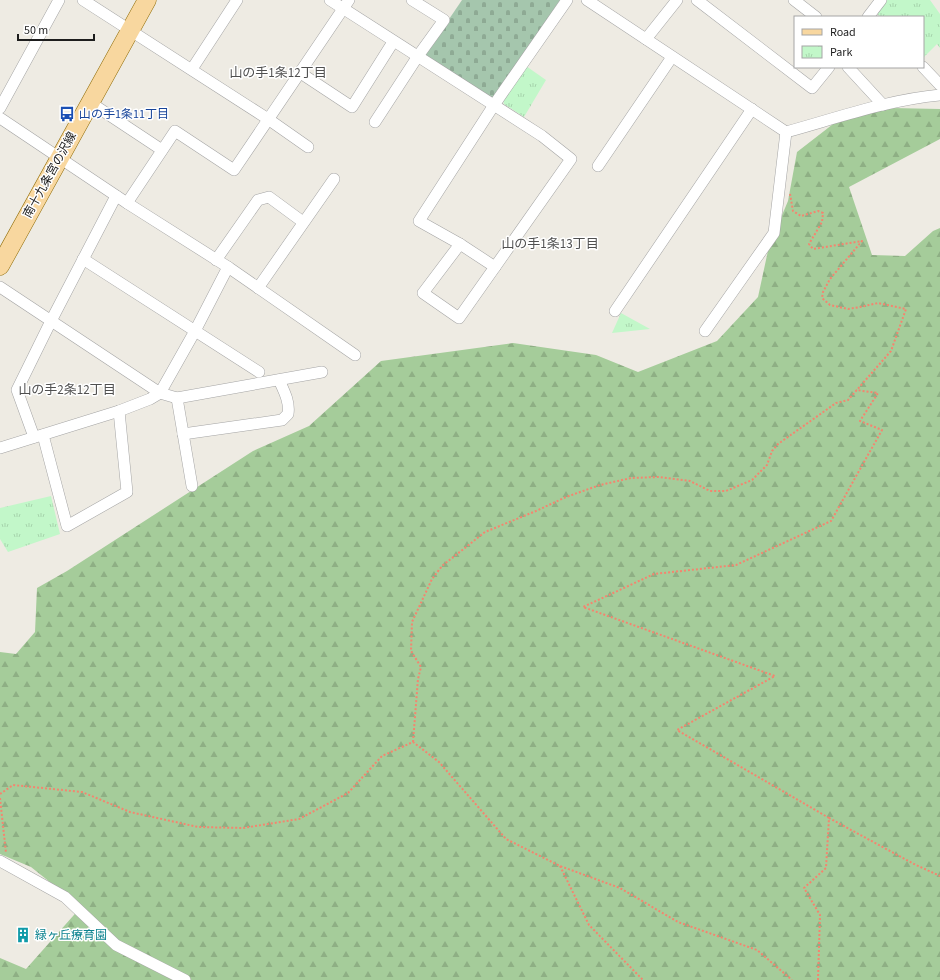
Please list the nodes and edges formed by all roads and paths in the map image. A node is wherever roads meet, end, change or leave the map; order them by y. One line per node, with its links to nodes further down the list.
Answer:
1 (59, 0): 31 (street)
2 (83, 0): 16 (street)
3 (147, 0): 16 (main road, 南十九条宮の沢線)
4 (237, 0): 24 (street)
5 (330, 0): 13 (street)
6 (412, 0): 19 (street)
7 (567, 0): 29 (street)
8 (677, 0): 17 (street)
9 (697, 0): 21 (street)
10 (794, 0): 15 (street)
11 (881, 0): 14 (street)
12 (595, 2): 17 (street)
13 (346, 4): 18 (street); 25 (street)
14 (873, 15)
15 (815, 16)
16 (131, 31): 24 (street); 28 (main road, 南十九条宮の沢線)
17 (646, 39): 20 (street)
18 (394, 42): 19 (street); 25 (street)
19 (418, 56): 29 (street); 35 (street)
20 (672, 57): 32 (street); 40 (street)
21 (828, 68)
22 (849, 68): 30 (street)
23 (924, 68): 26 (street)
24 (192, 69): 34 (street)
25 (299, 72): 34 (street)
26 (940, 86)
27 (940, 95): 30 (street)
28 (91, 103): 38 (street); 39 (main road, 南十九条宮の沢線)
29 (494, 105): 46 (street); 51 (street)
30 (882, 105): 36 (street)
31 (0, 108)
32 (752, 110): 36 (street); 54 (street)
33 (0, 118): 39 (street)
34 (268, 119): 37 (street); 38 (street)
35 (375, 122)
36 (786, 132): 57 (street)
37 (308, 147)
38 (162, 150): 44 (street)
39 (60, 157): 43 (street); 49 (main road, 南十九条宮の沢線)
40 (598, 166)
41 (334, 179): 45 (street)
42 (788, 188): 62 (path)
43 (116, 196): 44 (street); 47 (street)
44 (127, 203): 48 (street)
45 (303, 222): 48 (street); 53 (street)
46 (460, 244): 51 (street); 51 (street)
47 (83, 258): 55 (street); 56 (street)
48 (216, 260): 50 (street)
49 (0, 266)
50 (228, 267): 53 (street); 56 (street)
51 (495, 267)
52 (0, 287): 55 (street)
53 (258, 288): 58 (street)
54 (615, 311)
55 (51, 321): 63 (street); 67 (street)
56 (195, 331): 59 (street); 63 (street)
57 (706, 331)
58 (354, 355)
59 (259, 372)
60 (322, 372): 61 (street)
61 (279, 380): 64 (street); 66 (street)
62 (856, 390): 70 (path); 73 (path)
63 (160, 393): 64 (street); 65 (street)
64 (177, 398): 66 (street)
65 (119, 411): 67 (street); 67 (street)
66 (183, 434): 69 (street)
67 (39, 436): 68 (street)
68 (0, 448)
69 (192, 486)
70 (413, 742): 71 (path); 75 (path)
71 (0, 794)
72 (0, 798): 74 (path)
73 (829, 818): 76 (path); 80 (path)
74 (3, 862): 77 (street)
75 (560, 866): 78 (path); 79 (path)
76 (940, 876)
77 (185, 980)
78 (643, 980)
79 (792, 980)
80 (818, 980)

